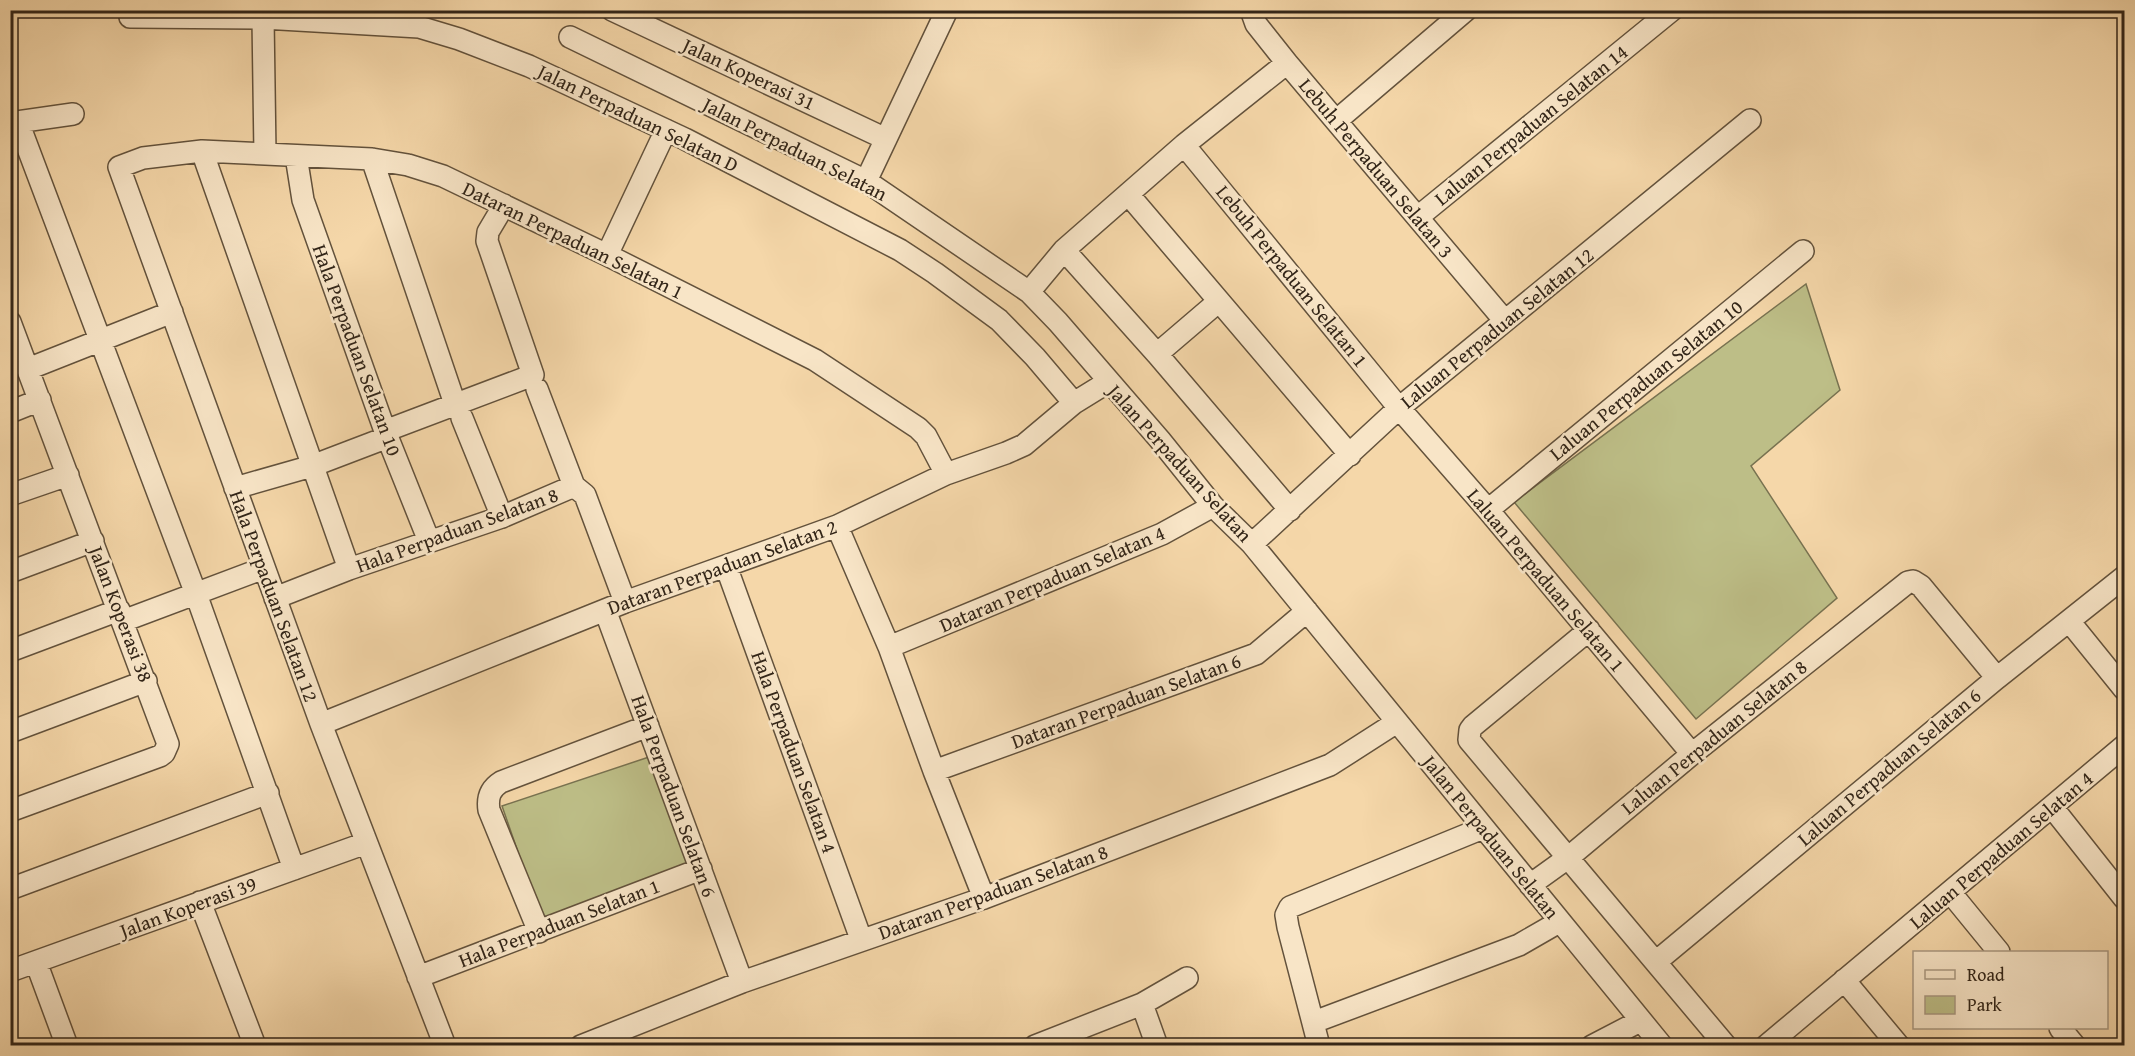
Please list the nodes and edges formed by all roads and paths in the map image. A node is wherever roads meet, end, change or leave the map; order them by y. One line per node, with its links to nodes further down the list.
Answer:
1 (612, 10): 15 (street, Jalan Koperasi 31)
2 (947, 10): 15 (street)
3 (1466, 10): 12 (street)
4 (1672, 10): 25 (street, Laluan Perpaduan Selatan 14)
5 (1251, 11): 9 (street, Lebuh Perpaduan Selatan 3)
6 (130, 17): 7 (street, Jalan Perpaduan Selatan D)
7 (263, 18): 14 (street, Jalan Perpaduan Selatan D); 18 (street)
8 (570, 37): 22 (street, Jalan Perpaduan Selatan)
9 (1287, 63): 12 (street, Lebuh Perpaduan Selatan 3); 16 (street)
10 (73, 114): 13 (street)
11 (1750, 120): 32 (street, Laluan Perpaduan Selatan 12)
12 (1336, 121): 25 (street, Lebuh Perpaduan Selatan 3)
13 (14, 122): 34 (street)
14 (666, 130): 28 (street); 40 (street, Jalan Perpaduan Selatan D)
15 (886, 139): 22 (street)
16 (1185, 145): 23 (street); 41 (street, Lebuh Perpaduan Selatan 1)
17 (202, 152): 18 (street, Dataran Perpaduan Selatan 1); 20 (street, Dataran Perpaduan Selatan 1); 46 (street)
18 (265, 154): 19 (street, Dataran Perpaduan Selatan 1)
19 (296, 156): 21 (street, Dataran Perpaduan Selatan 1); 44 (street, Hala Perpaduan Selatan 10)
20 (143, 158): 31 (street, Hala Perpaduan Selatan 12)
21 (372, 159): 24 (street, Dataran Perpaduan Selatan 1); 42 (street)
22 (866, 181): 29 (street, Jalan Perpaduan Selatan)
23 (1128, 194): 26 (street); 30 (street)
24 (504, 205): 28 (street, Dataran Perpaduan Selatan 1); 37 (street, Hala Perpaduan Selatan 8)
25 (1418, 217): 32 (street, Lebuh Perpaduan Selatan 3)
26 (1064, 250): 29 (street); 35 (street)
27 (1803, 250): 54 (street, Laluan Perpaduan Selatan 10)
28 (607, 255): 47 (street, Dataran Perpaduan Selatan 1)
29 (1029, 292): 38 (street, Jalan Perpaduan Selatan)
30 (1219, 301): 35 (street); 45 (street)
31 (172, 312): 34 (street); 50 (street, Hala Perpaduan Selatan 12)
32 (1505, 321): 41 (street, Laluan Perpaduan Selatan 12)
33 (12, 330): 36 (street, Jalan Koperasi 38)
34 (100, 341): 36 (street); 65 (street)
35 (1157, 354): 53 (street)
36 (28, 369): 39 (street, Jalan Koperasi 38)
37 (535, 382): 42 (street); 49 (street, Hala Perpaduan Selatan 8)
38 (1108, 382): 40 (street, Dataran Perpaduan Selatan 2); 52 (street, Jalan Perpaduan Selatan)
39 (40, 400): 43 (street); 48 (street, Jalan Koperasi 38)
40 (1074, 404): 47 (street, Dataran Perpaduan Selatan 2)
41 (1399, 408): 45 (street, Laluan Perpaduan Selatan 12); 54 (street, Laluan Perpaduan Selatan 1)
42 (459, 411): 44 (street); 55 (street)
43 (10, 412)
44 (386, 434): 46 (street); 58 (street, Hala Perpaduan Selatan 10)
45 (1350, 455): 53 (street, Laluan Perpaduan Selatan 12)
46 (312, 466): 50 (street); 62 (street)
47 (946, 474): 56 (street, Dataran Perpaduan Selatan 2)
48 (68, 475): 51 (street); 57 (street, Jalan Koperasi 38)
49 (574, 486): 55 (street, Hala Perpaduan Selatan 8); 67 (street, Hala Perpaduan Selatan 6)
50 (235, 488): 61 (street, Hala Perpaduan Selatan 12)
51 (10, 495)
52 (1213, 506): 59 (street, Jalan Perpaduan Selatan); 72 (street, Dataran Perpaduan Selatan 4)
53 (1290, 510): 59 (street, Laluan Perpaduan Selatan 12)
54 (1488, 510): 71 (street, Laluan Perpaduan Selatan 1)
55 (502, 517): 58 (street, Hala Perpaduan Selatan 8)
56 (837, 526): 60 (street, Dataran Perpaduan Selatan 2); 72 (street)
57 (93, 541): 63 (street); 69 (street, Jalan Koperasi 38)
58 (429, 541): 62 (street, Hala Perpaduan Selatan 8)
59 (1252, 544): 68 (street, Jalan Perpaduan Selatan)
60 (726, 566): 67 (street, Dataran Perpaduan Selatan 2); 100 (street, Hala Perpaduan Selatan 4)
61 (264, 568): 65 (street); 66 (street, Hala Perpaduan Selatan 12)
62 (349, 569): 66 (street, Hala Perpaduan Selatan 8)
63 (10, 572)
64 (2124, 577): 70 (street, Laluan Perpaduan Selatan 6)
65 (196, 594): 69 (street); 84 (street)
66 (275, 598): 78 (street, Hala Perpaduan Selatan 12)
67 (615, 606): 78 (street, Dataran Perpaduan Selatan 2); 79 (street, Hala Perpaduan Selatan 6)
68 (1307, 612): 77 (street, Jalan Perpaduan Selatan); 83 (street, Dataran Perpaduan Selatan 6)
69 (121, 616): 73 (street); 75 (street, Jalan Koperasi 38)
70 (2069, 621): 74 (street, Laluan Perpaduan Selatan 6); 76 (street)
71 (1589, 630): 82 (street, Laluan Perpaduan Selatan 1); 89 (street)
72 (889, 647): 83 (street)
73 (10, 651)
74 (1997, 678): 82 (street, Laluan Perpaduan Selatan 8); 102 (street, Laluan Perpaduan Selatan 6)
75 (146, 681): 80 (street); 86 (street, Jalan Koperasi 38)
76 (2124, 689)
77 (1397, 722): 87 (street, Jalan Perpaduan Selatan); 95 (street, Dataran Perpaduan Selatan 8)
78 (321, 724): 88 (street, Hala Perpaduan Selatan 12)
79 (648, 726): 91 (street, Hala Perpaduan Selatan 6); 99 (street)
80 (10, 732)
81 (2124, 747): 85 (street, Laluan Perpaduan Selatan 4)
82 (1692, 754): 89 (street, Laluan Perpaduan Selatan 8)
83 (934, 771): 95 (street)
84 (268, 793): 90 (street); 93 (street)
85 (2052, 807): 94 (street, Laluan Perpaduan Selatan 4); 96 (street)
86 (10, 811)
87 (1483, 828): 92 (street, Jalan Perpaduan Selatan); 111 (street)
88 (366, 843): 90 (street, Jalan Koperasi 39); 105 (street, Hala Perpaduan Selatan 12)
89 (1569, 857): 92 (street, Laluan Perpaduan Selatan 8); 102 (street)
90 (294, 869): 97 (street, Jalan Koperasi 39)
91 (700, 869): 99 (street, Hala Perpaduan Selatan 1); 108 (street, Hala Perpaduan Selatan 6)
92 (1530, 885): 98 (street, Jalan Perpaduan Selatan)
93 (10, 889)
94 (1950, 892): 101 (street); 107 (street, Laluan Perpaduan Selatan 4)
95 (984, 898): 100 (street, Dataran Perpaduan Selatan 8)
96 (2124, 898)
97 (200, 902): 103 (street, Jalan Koperasi 39); 115 (street)
98 (1559, 922): 110 (street, Jalan Perpaduan Selatan); 111 (street)
99 (540, 932): 105 (street, Hala Perpaduan Selatan 1)
100 (861, 939): 108 (street, Dataran Perpaduan Selatan 8)
101 (1999, 951)
102 (1657, 961): 122 (street)
103 (36, 962): 104 (street, Jalan Koperasi 39); 114 (street)
104 (10, 971)
105 (418, 977): 116 (street, Hala Perpaduan Selatan 12)
106 (1187, 978): 109 (street)
107 (1844, 981): 123 (street, Laluan Perpaduan Selatan 4); 124 (street)
108 (742, 982): 113 (street, Dataran Perpaduan Selatan 8)
109 (1142, 1004): 117 (street); 118 (street)
110 (1640, 1021): 120 (street); 121 (street, Jalan Perpaduan Selatan)
111 (1314, 1022): 119 (street)
112 (2061, 1029): 125 (street)
113 (591, 1044)
114 (68, 1046)
115 (255, 1046)
116 (445, 1046)
117 (1035, 1046)
118 (1157, 1046)
119 (1319, 1046)
120 (1592, 1046)
121 (1662, 1046)
122 (1726, 1046)
123 (1766, 1046)
124 (1899, 1046)
125 (2075, 1046)

